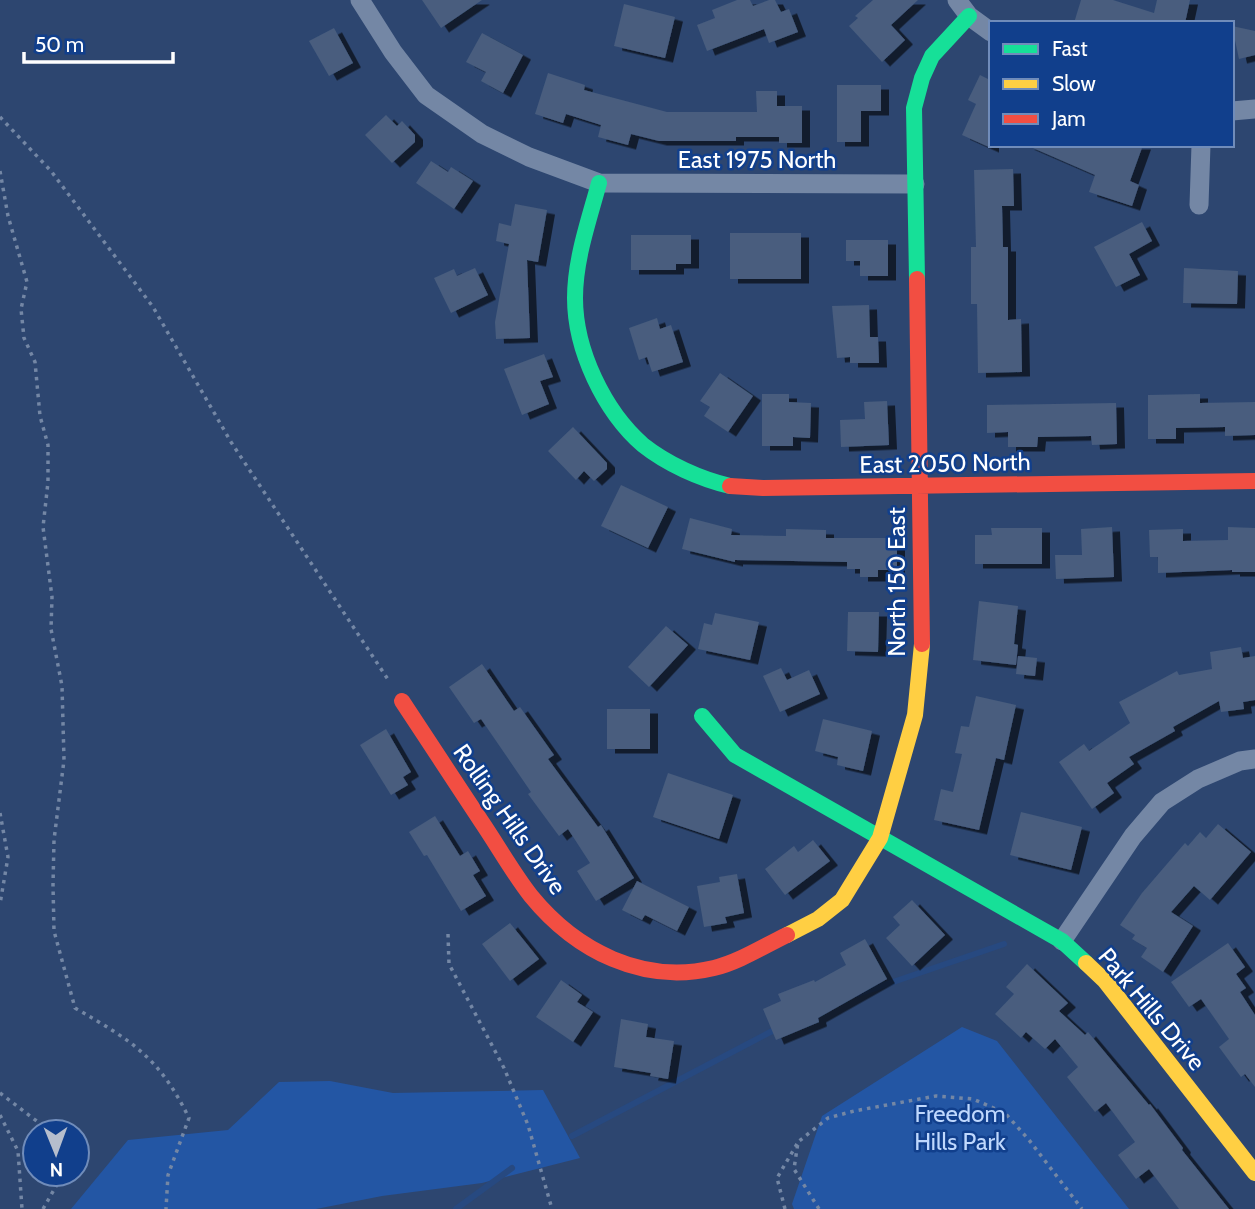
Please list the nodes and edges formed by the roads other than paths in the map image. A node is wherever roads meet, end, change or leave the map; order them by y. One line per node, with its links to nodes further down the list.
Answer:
1 (360, 0): 8 (street)
2 (957, 0): 3 (street)
3 (969, 16): 4 (street); 9 (street, North 150 East)
4 (989, 31)
5 (1255, 109): 6 (street)
6 (1234, 111)
7 (1201, 147): 10 (street)
8 (599, 183): 9 (street, East 1975 North); 12 (street, East 2050 North)
9 (915, 184): 12 (street, North 150 East)
10 (1199, 205)
11 (1255, 481): 12 (street, East 2050 North)
12 (921, 486): 16 (street, North 150 East)
13 (402, 701): 18 (street, Rolling Hills Drive)
14 (702, 716): 16 (street, Park Hills Drive)
15 (1255, 759): 17 (street)
16 (880, 838): 17 (street, Park Hills Drive); 18 (street, North 150 East)
17 (1062, 942): 19 (street, Park Hills Drive)
18 (715, 968)
19 (1255, 1173)

